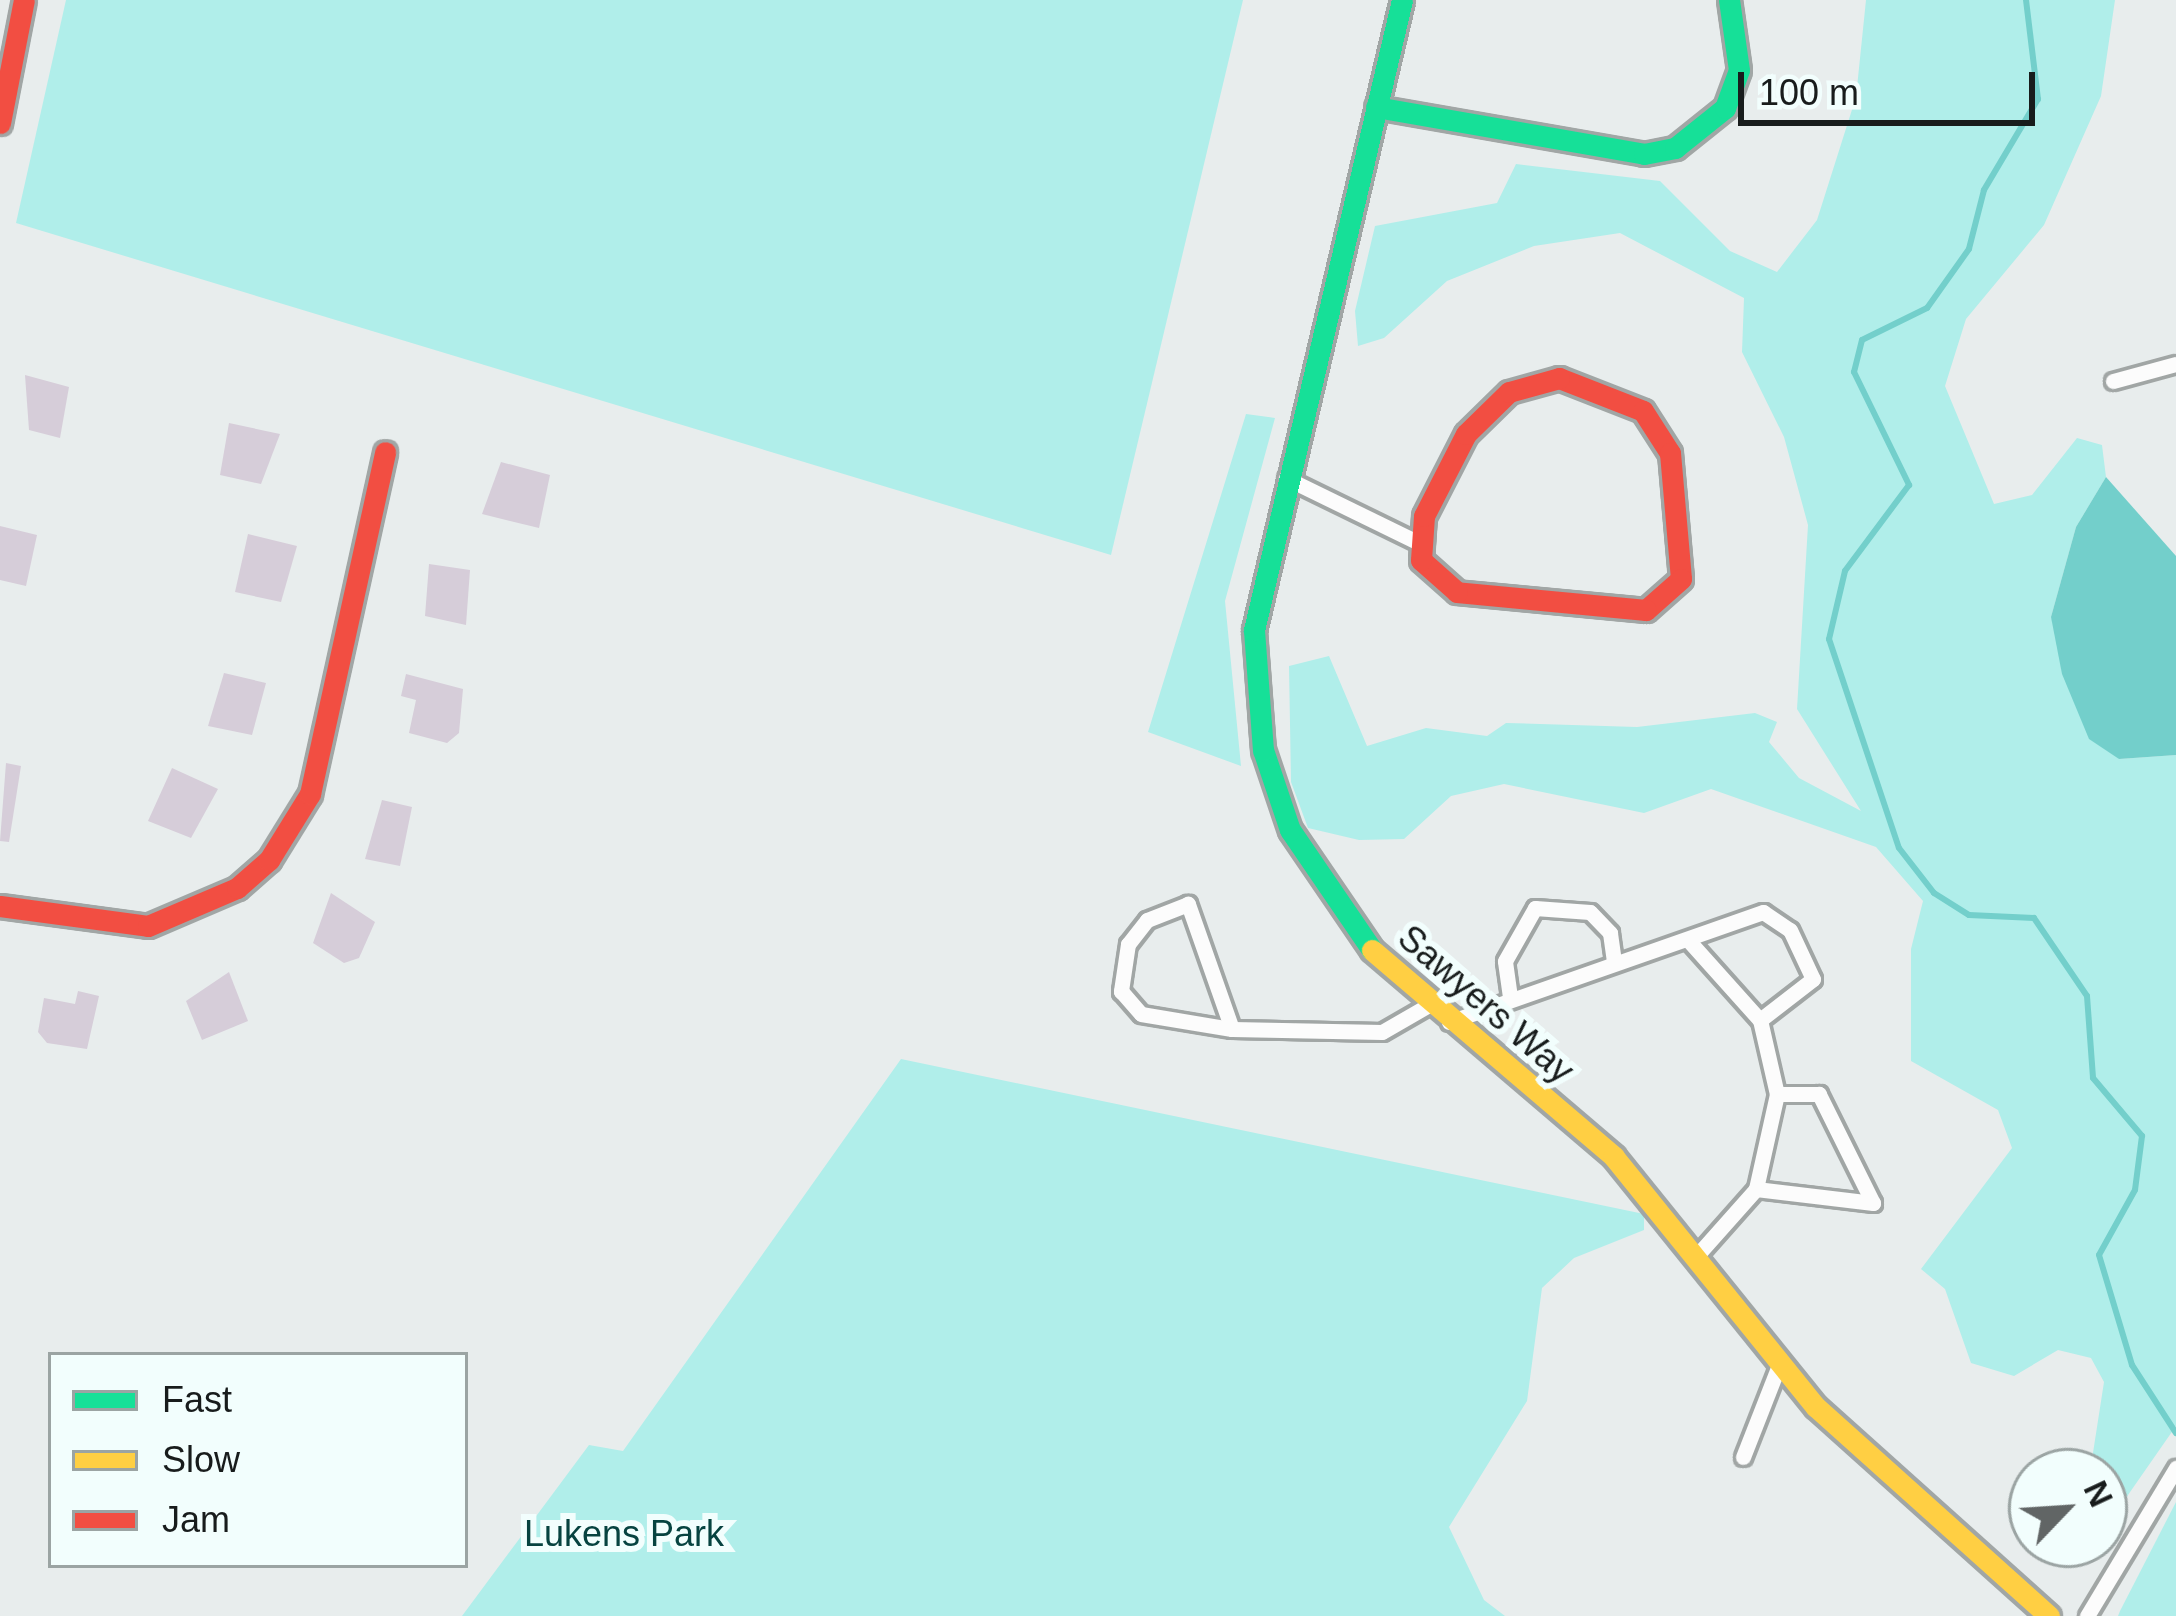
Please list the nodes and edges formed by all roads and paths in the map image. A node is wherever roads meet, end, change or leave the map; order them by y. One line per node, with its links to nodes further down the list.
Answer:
1 (24, 0): 5 (street)
2 (1402, 0): 4 (street, Sawyers Way)
3 (1729, 0): 4 (street)
4 (1376, 107): 9 (street, Sawyers Way)
5 (0, 123)
6 (2176, 364): 7 (street)
7 (2114, 381)
8 (385, 452): 11 (street)
9 (1286, 478): 10 (street); 15 (street, Sawyers Way)
10 (1415, 542): 10 (street)
11 (0, 906)
12 (1689, 940): 13 (street); 16 (street); 16 (street)
13 (1614, 962): 14 (street); 14 (street)
14 (1510, 997): 17 (street)
15 (1427, 1006): 17 (street, Sawyers Way); 18 (street)
16 (1760, 1019): 19 (street)
17 (1449, 1022): 21 (street, Sawyers Way)
18 (1232, 1029): 18 (street)
19 (1777, 1094): 20 (street); 20 (street)
20 (1756, 1189): 21 (street)
21 (1700, 1252): 22 (street, Sawyers Way)
22 (1781, 1360): 23 (street); 25 (street, Sawyers Way)
23 (1743, 1457)
24 (2176, 1468): 26 (street)
25 (2049, 1616)
26 (2087, 1616)

